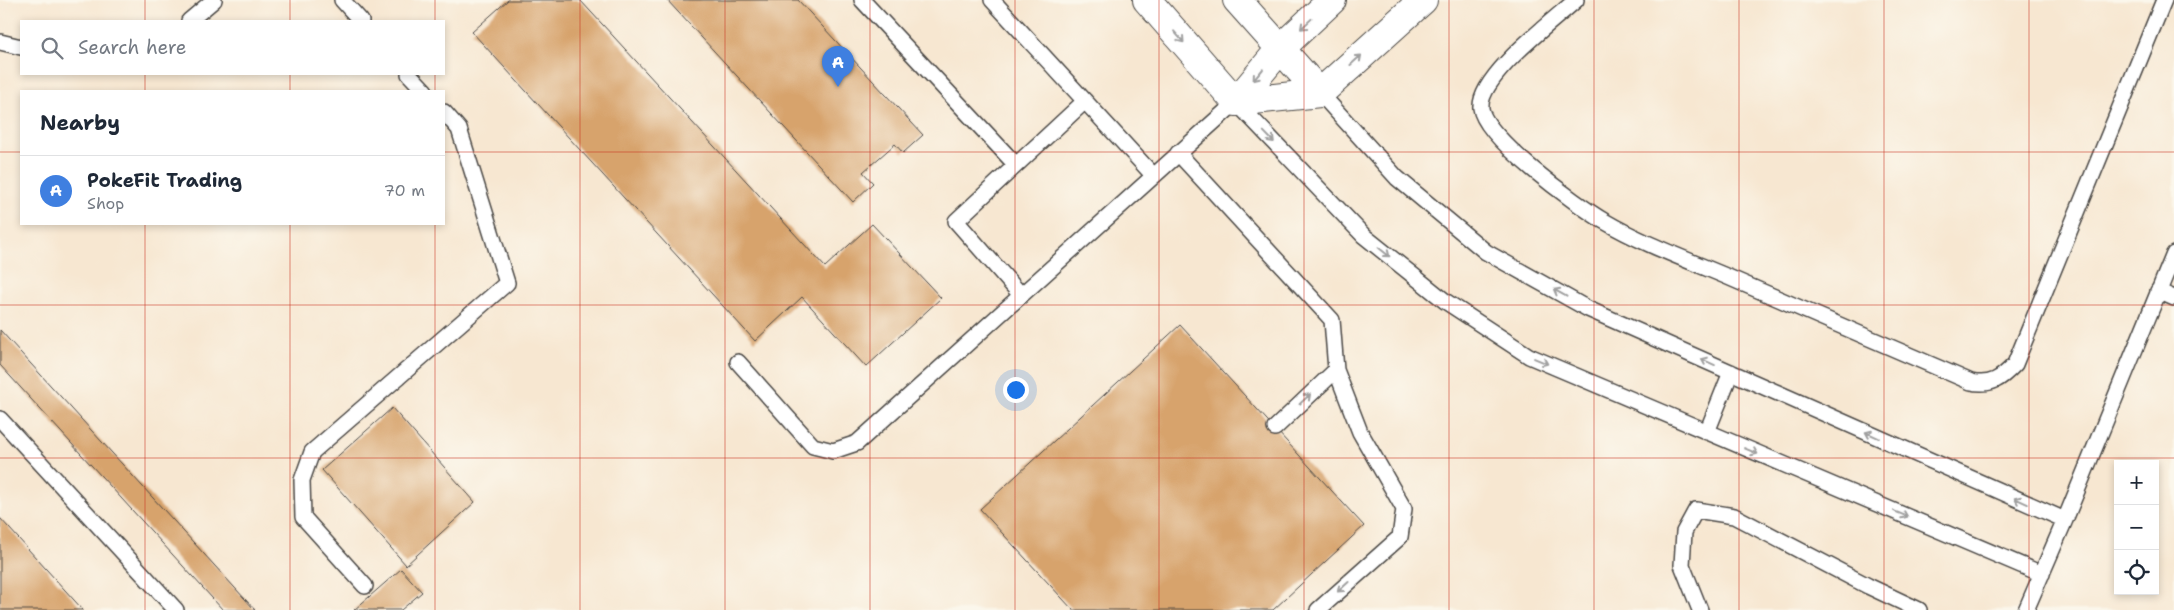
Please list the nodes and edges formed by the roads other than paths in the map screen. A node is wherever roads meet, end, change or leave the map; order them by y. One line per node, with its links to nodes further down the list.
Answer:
1 (214, 0): 11 (lane)
2 (342, 0): 12 (lane)
3 (862, 0): 23 (lane)
4 (992, 0): 19 (lane)
5 (1147, 0): 20 (street, one-way to 20)
6 (1237, 0): 15 (street)
7 (1332, 0): 15 (street, one-way to 15)
8 (1423, 0): 18 (street, one-way to 8)
9 (1576, 0): 10 (lane)
10 (2164, 0)
11 (190, 20)
12 (360, 20)
13 (0, 42): 14 (lane)
14 (20, 48)
15 (1281, 48): 18 (street); 20 (street, one-way to 20)
16 (410, 75): 17 (lane)
17 (423, 90)
18 (1320, 93): 20 (street); 31 (lane, one-way to 18)
19 (1085, 101): 23 (lane); 24 (lane)
20 (1236, 102): 22 (lane); 34 (lane, one-way to 34)
21 (445, 113): 37 (lane)
22 (1178, 153): 24 (lane); 30 (lane)
23 (1016, 165): 27 (lane)
24 (1153, 175): 27 (lane)
25 (2174, 254): 26 (lane)
26 (2158, 292): 28 (lane); 35 (lane)
27 (1021, 295): 29 (lane)
28 (2174, 298)
29 (738, 362)
30 (1336, 370): 33 (lane, one-way to 30); 39 (lane, one-way to 39)
31 (1731, 372): 34 (lane); 35 (lane, one-way to 31)
32 (0, 419): 38 (lane)
33 (1275, 428)
34 (1706, 432): 36 (lane, one-way to 36)
35 (2065, 520): 36 (lane)
36 (2042, 574): 42 (lane)
37 (365, 586)
38 (176, 610)
39 (1318, 610)
40 (1700, 610): 41 (lane)
41 (1919, 610)
42 (2026, 610)

